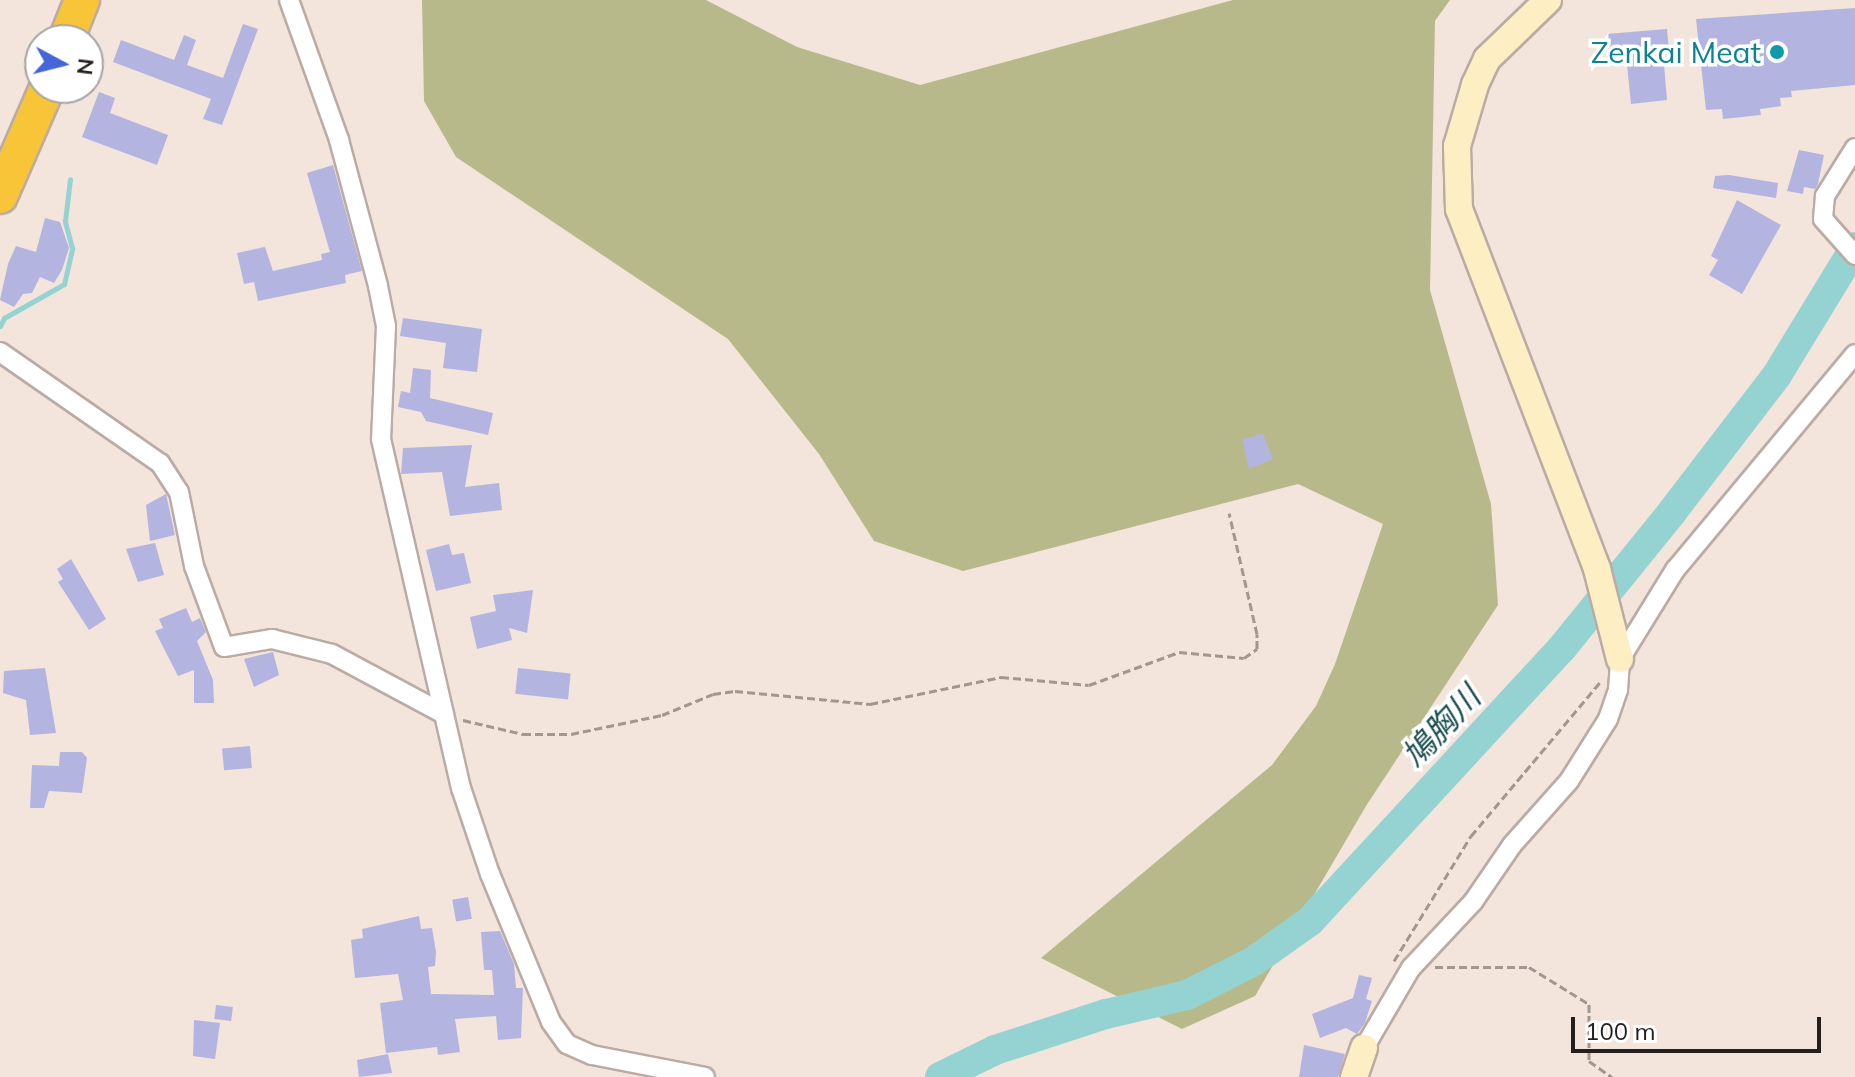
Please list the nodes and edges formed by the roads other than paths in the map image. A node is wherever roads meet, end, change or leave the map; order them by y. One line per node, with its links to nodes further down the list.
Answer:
1 (82, 0): 4 (highway)
2 (289, 0): 12 (street)
3 (1548, 0): 11 (main road)
4 (72, 24)
5 (40, 104): 7 (highway)
6 (1855, 148): 8 (street)
7 (0, 196)
8 (1855, 255)
9 (0, 352): 12 (street)
10 (1855, 354): 11 (street)
11 (1620, 659): 13 (street)
12 (444, 714): 14 (street)
13 (1364, 1048): 15 (main road)
14 (705, 1077)
15 (1354, 1077)

